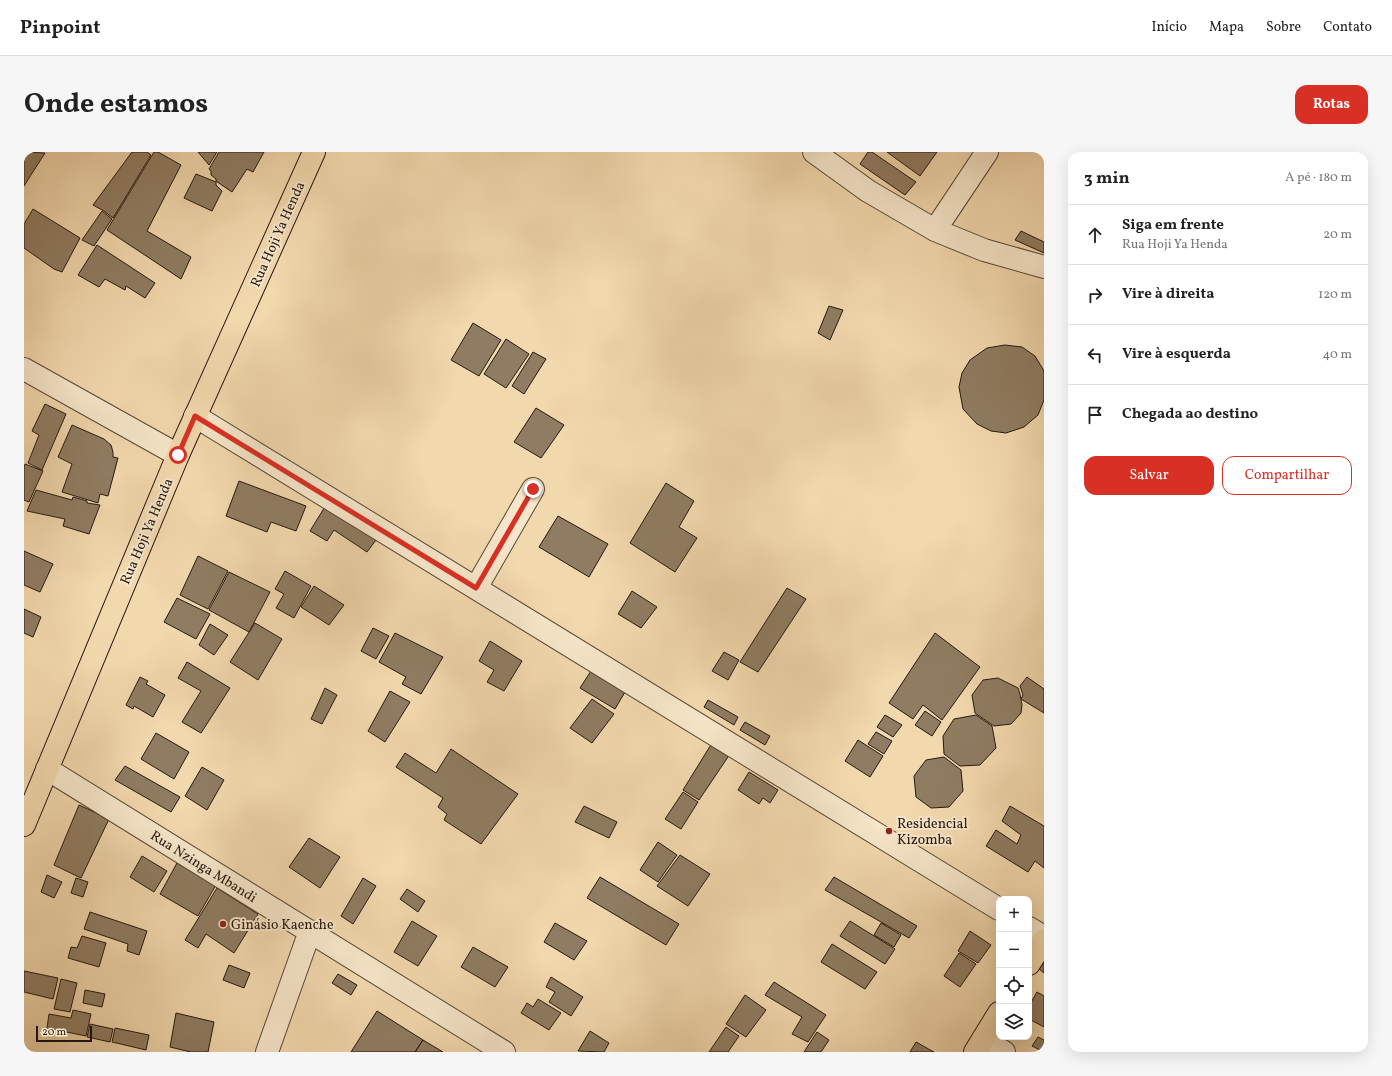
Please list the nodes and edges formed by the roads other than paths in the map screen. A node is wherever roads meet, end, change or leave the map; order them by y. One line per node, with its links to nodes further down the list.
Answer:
1 (314, 152): 7 (main road, Rua Hoji Ya Henda)
2 (814, 152): 4 (street)
3 (987, 152): 4 (street)
4 (935, 230): 5 (street)
5 (1044, 267)
6 (24, 369): 8 (street)
7 (195, 416): 8 (main road, Rua Hoji Ya Henda); 10 (street)
8 (178, 455): 11 (main road, Rua Hoji Ya Henda)
9 (533, 489): 10 (street)
10 (476, 588): 13 (street)
11 (46, 769): 12 (main road, Rua Hoji Ya Henda); 15 (street, Rua Nzinga Mbandi)
12 (24, 825)
13 (996, 907)
14 (1032, 930): 16 (street)
15 (310, 931): 20 (street); 21 (street, Rua Nzinga Mbandi)
16 (1044, 938): 17 (main road)
17 (1032, 959)
18 (996, 1018): 19 (main road)
19 (979, 1045): 22 (street)
20 (267, 1052)
21 (504, 1052)
22 (1004, 1052)

